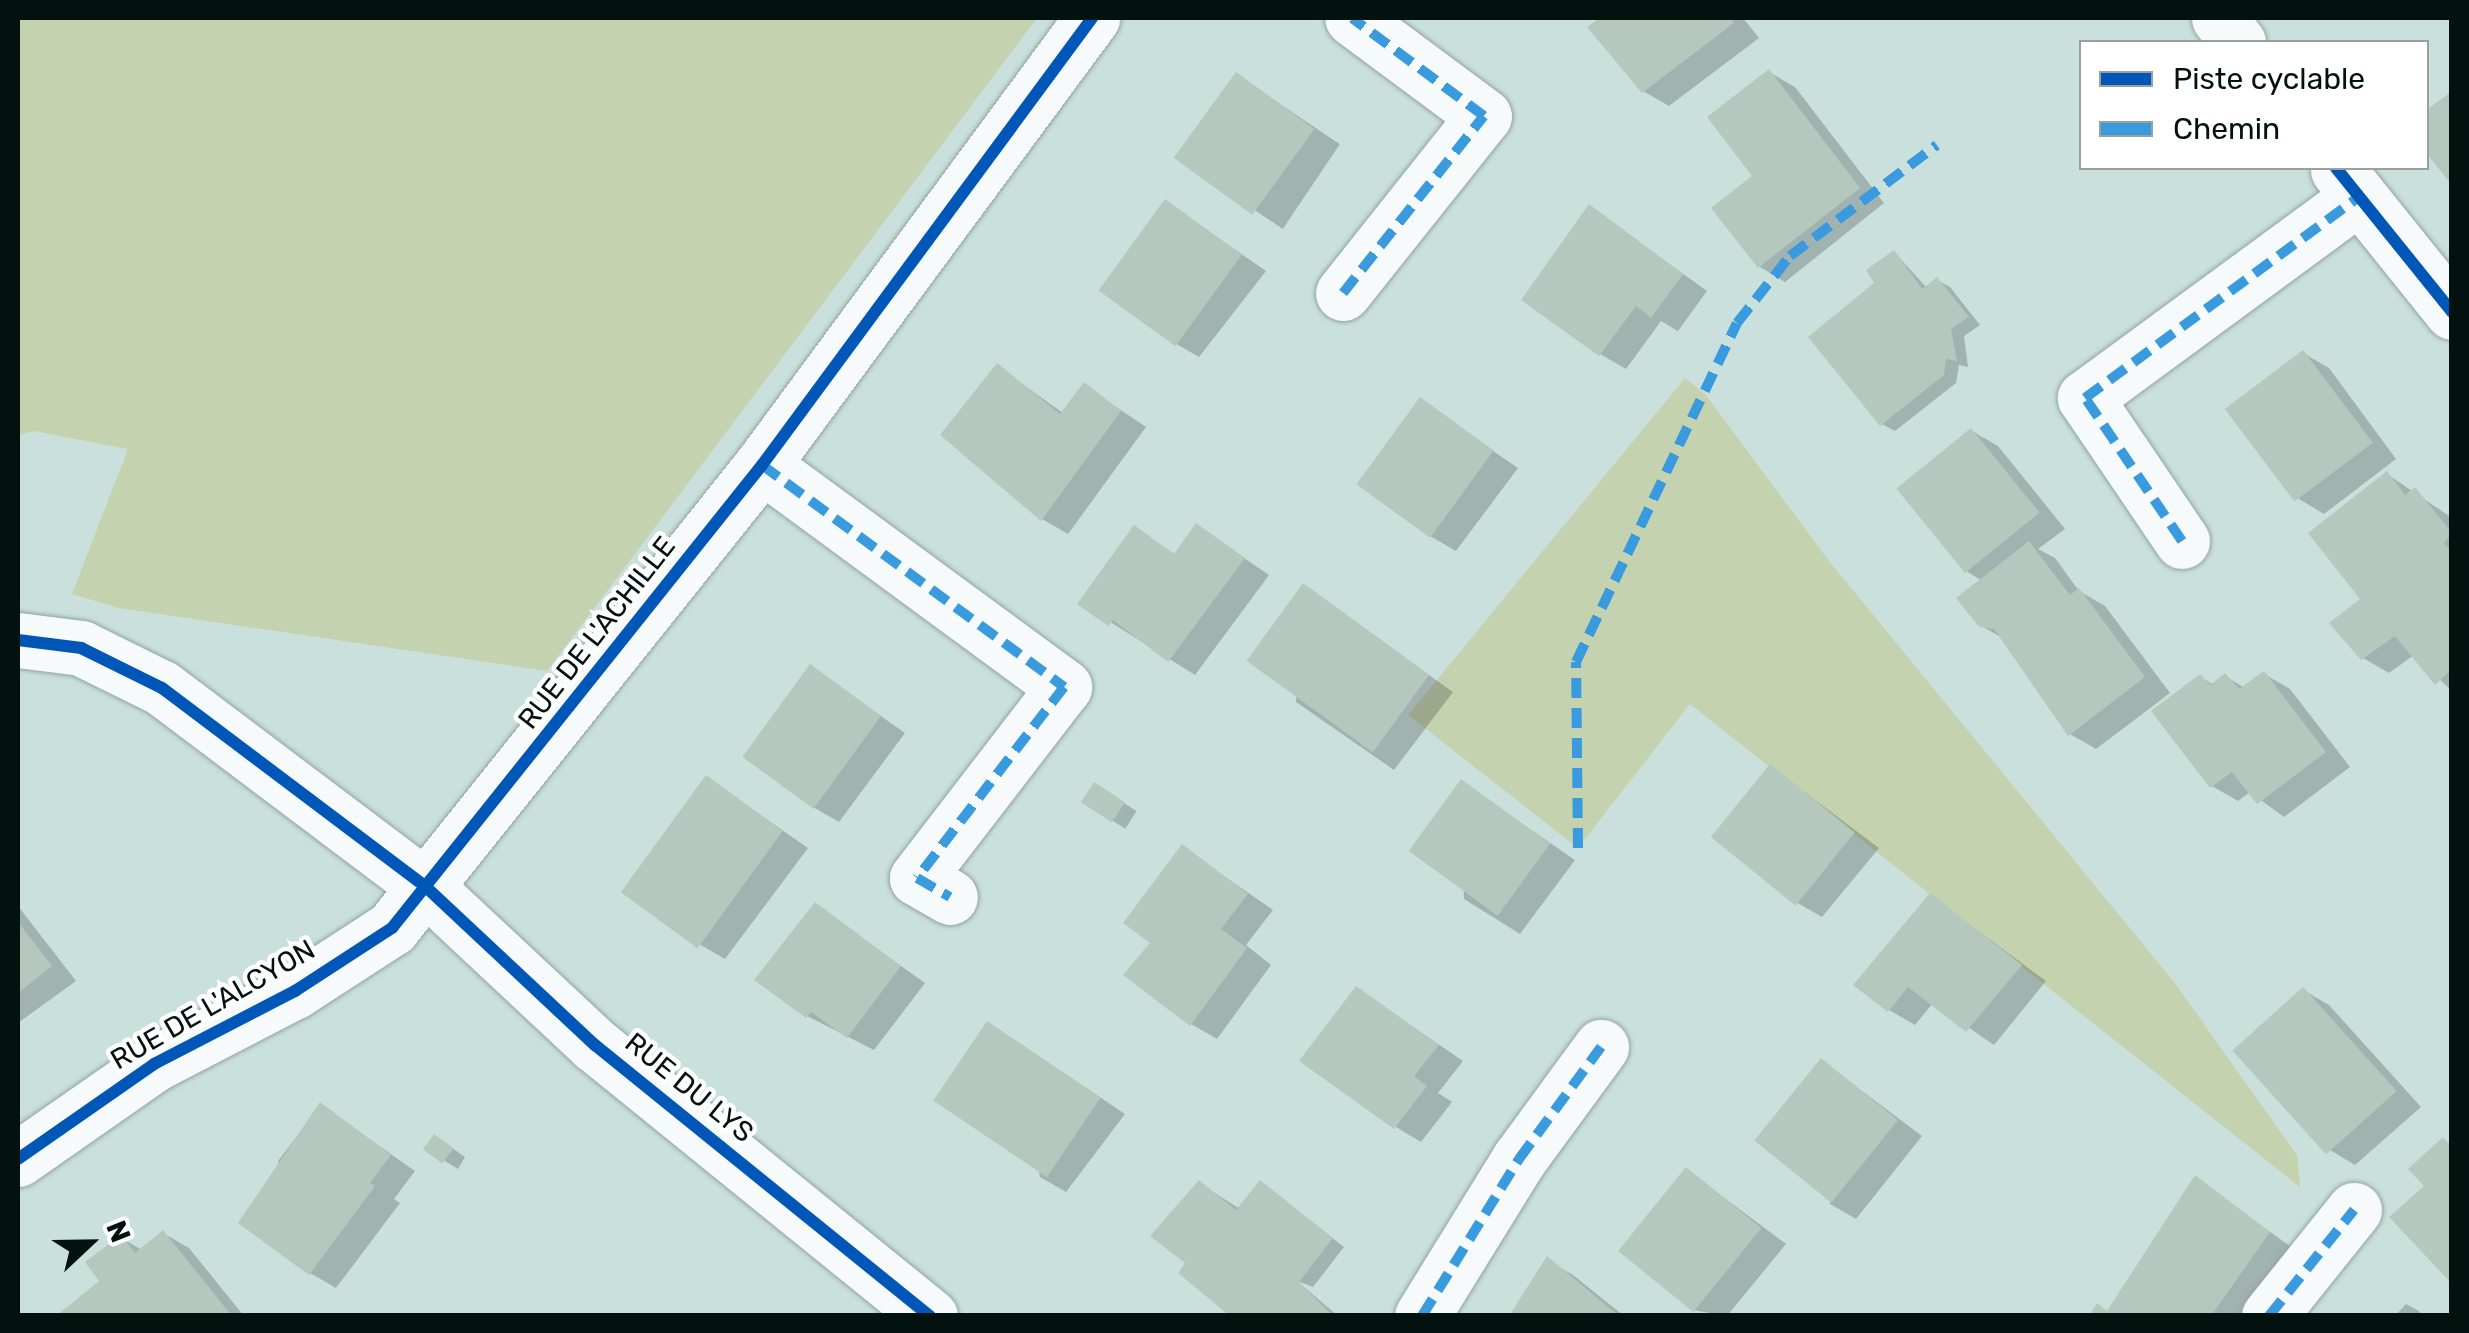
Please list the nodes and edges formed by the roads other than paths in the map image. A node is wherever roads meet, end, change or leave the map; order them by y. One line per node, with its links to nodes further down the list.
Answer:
1 (1092, 18): 8 (street, RUE DE L'ACHILLE)
2 (1352, 18): 6 (street)
3 (2219, 18): 4 (street)
4 (2236, 40)
5 (2348, 182): 7 (street); 9 (street)
6 (1343, 293)
7 (2452, 312)
8 (762, 465): 11 (street, RUE DE L'ACHILLE); 12 (street)
9 (2182, 541)
10 (18, 640): 11 (street)
11 (426, 888): 14 (street, RUE DE L'ALCYON); 16 (street, RUE DU LYS)
12 (950, 897)
13 (1601, 1047): 17 (street)
14 (18, 1159)
15 (2354, 1210): 18 (street)
16 (930, 1316)
17 (1422, 1316)
18 (2269, 1316)

